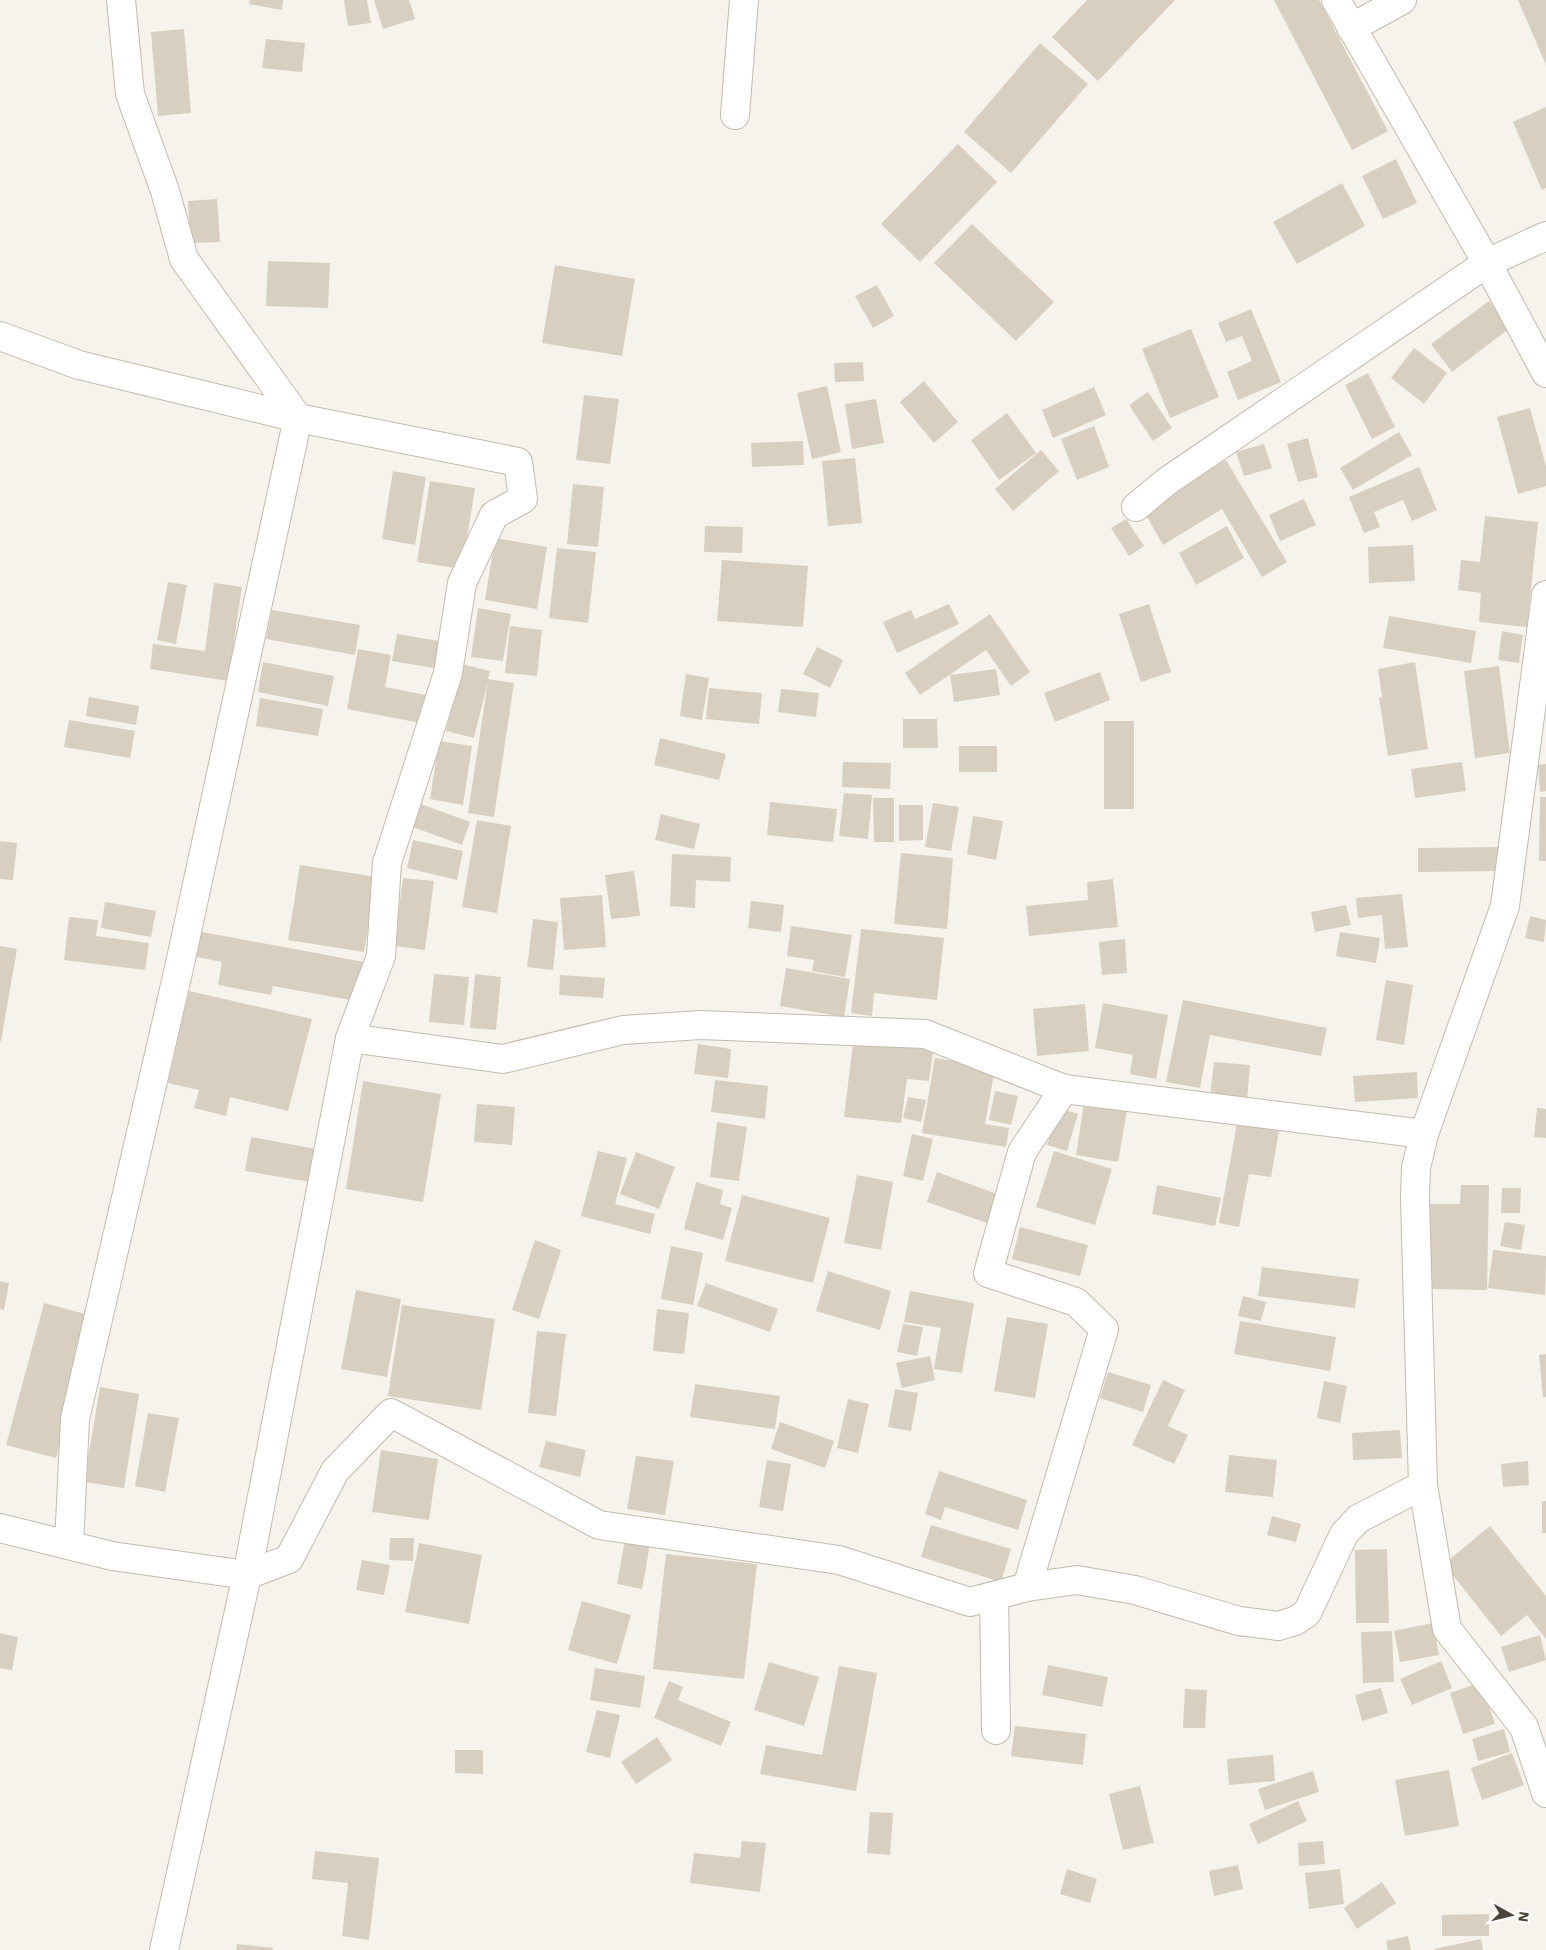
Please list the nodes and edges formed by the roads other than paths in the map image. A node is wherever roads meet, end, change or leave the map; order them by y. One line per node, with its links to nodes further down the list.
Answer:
1 (121, 0): 11 (street)
2 (744, 0): 6 (street)
3 (1336, 0): 5 (street)
4 (1402, 0): 5 (street)
5 (1351, 28): 8 (street)
6 (735, 115)
7 (1546, 236): 8 (street)
8 (1487, 263): 10 (street); 12 (street)
9 (0, 336): 11 (street)
10 (1546, 373)
11 (298, 418): 14 (street); 19 (street)
12 (1136, 507)
13 (1546, 595): 16 (street)
14 (350, 1038): 15 (street); 20 (street)
15 (1064, 1089): 16 (street); 21 (street)
16 (1424, 1134): 17 (street)
17 (1423, 1485): 21 (street); 24 (street)
18 (0, 1528): 19 (street)
19 (68, 1545): 20 (street)
20 (248, 1575): 22 (street); 25 (street)
21 (1027, 1587): 22 (street)
22 (994, 1596): 23 (street)
23 (996, 1730)
24 (1546, 1793)
25 (164, 1950)

